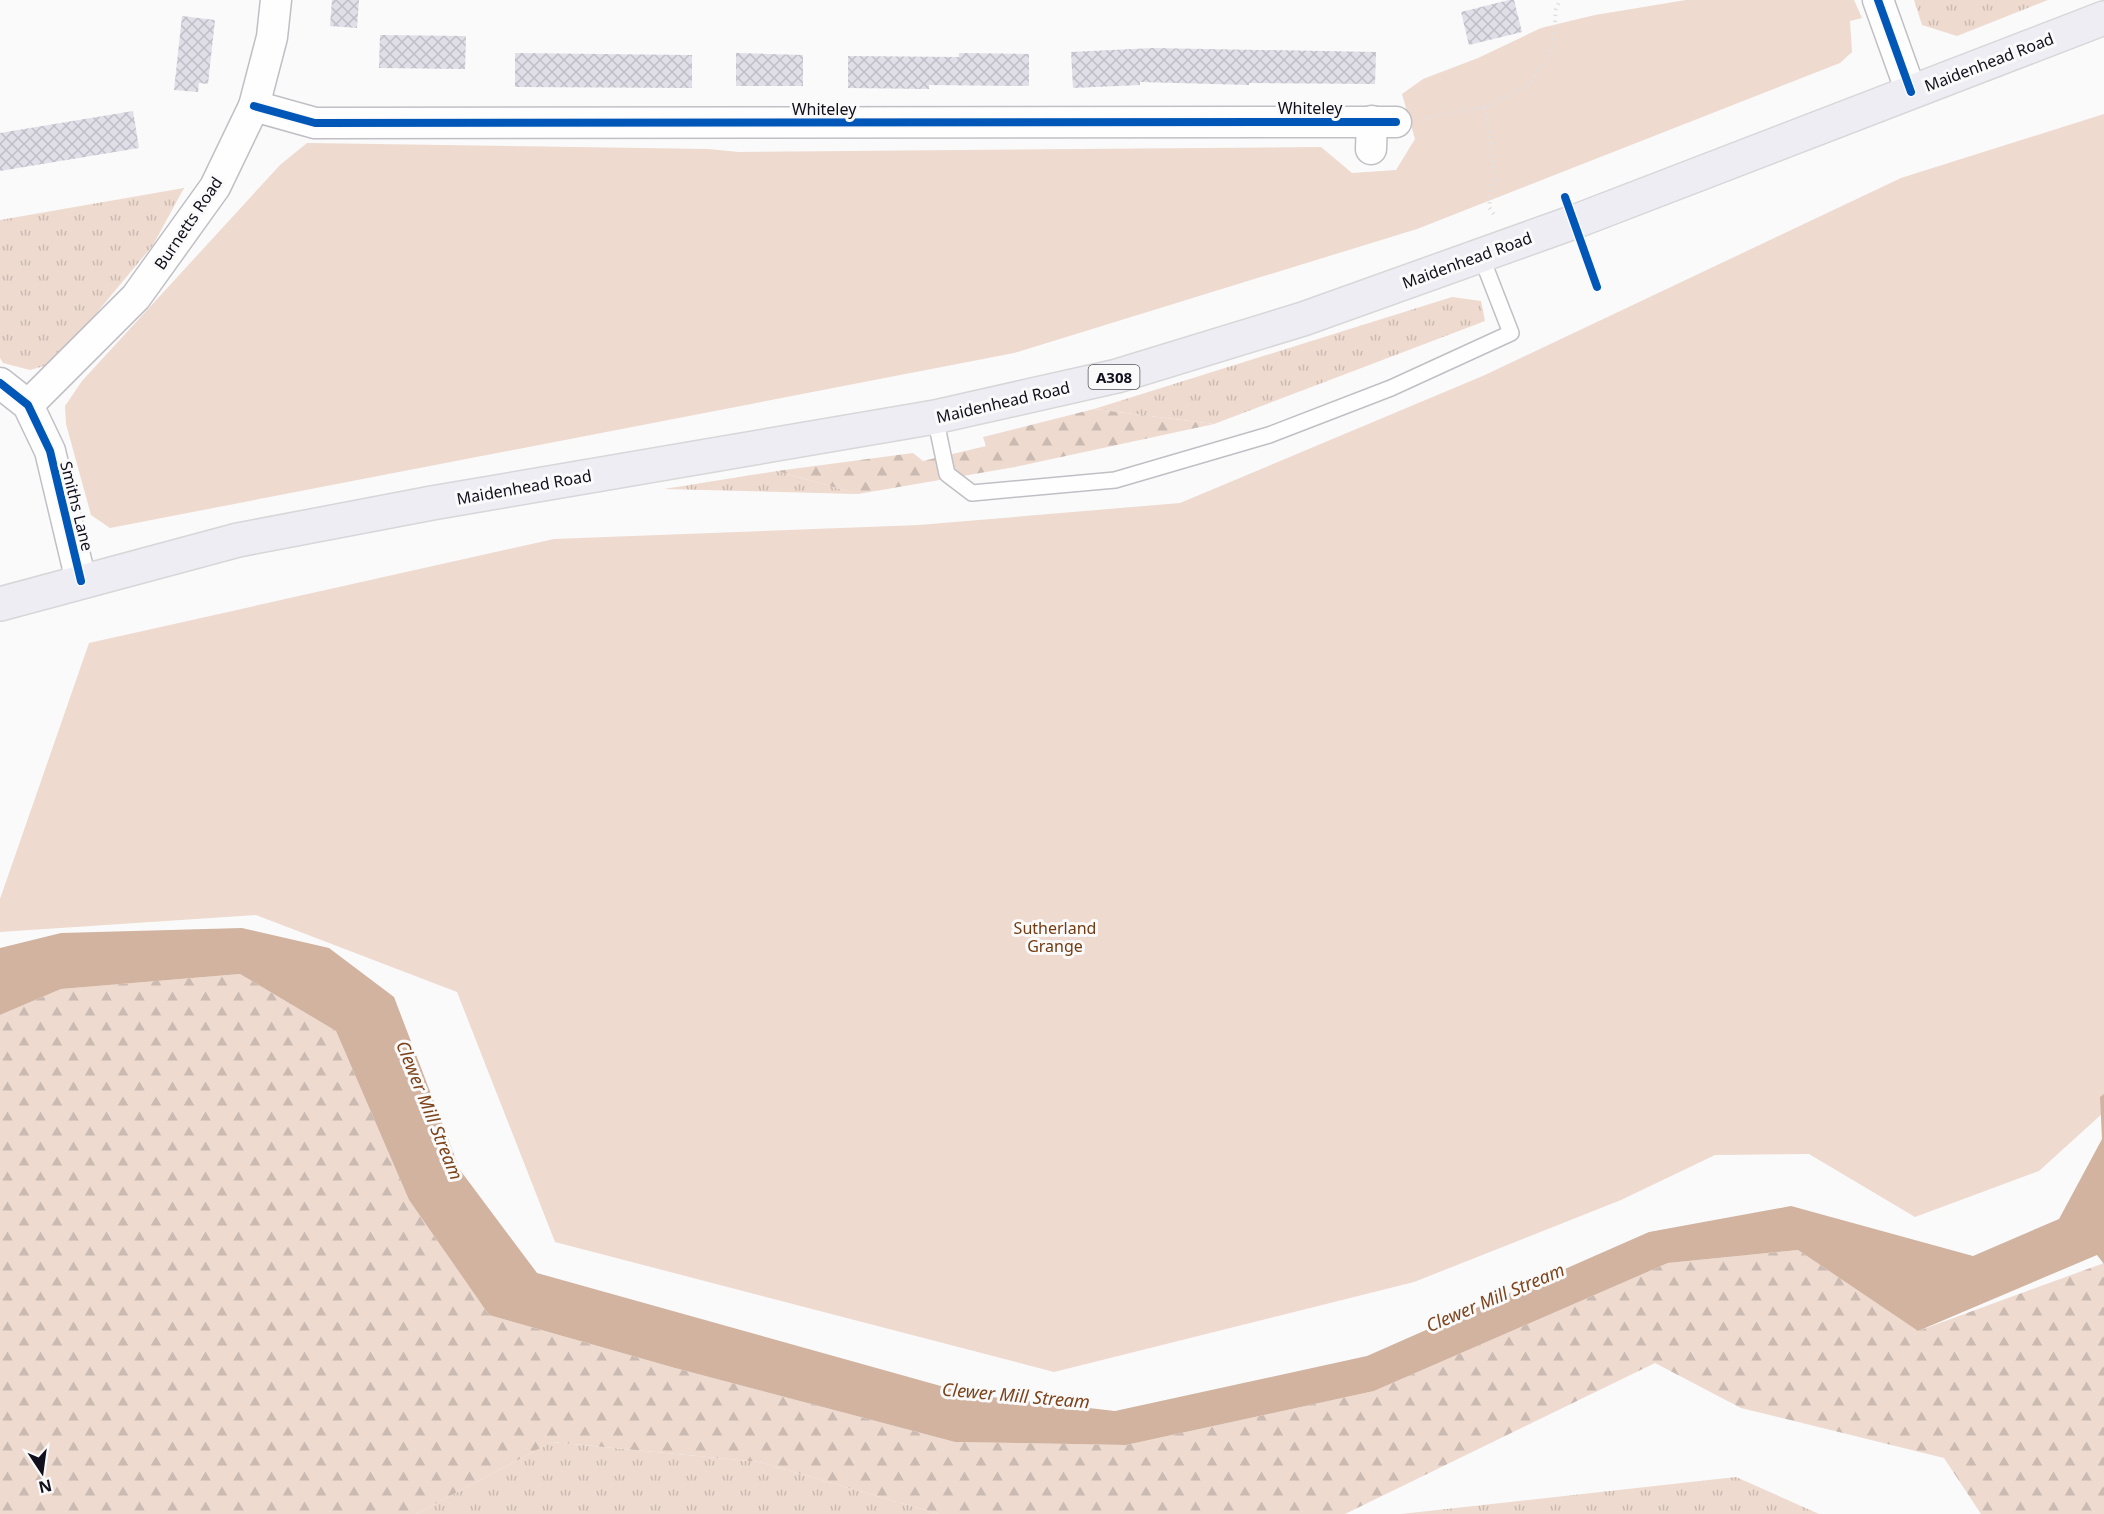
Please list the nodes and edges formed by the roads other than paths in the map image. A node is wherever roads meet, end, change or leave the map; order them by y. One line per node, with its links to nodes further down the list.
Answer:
1 (276, 0): 5 (street, Burnetts Road)
2 (1878, 0): 4 (street)
3 (2104, 18): 4 (main road, Maidenhead Road / A308)
4 (1911, 92): 7 (main road, Maidenhead Road / A308)
5 (254, 106): 6 (street, Whiteley); 9 (street, Burnetts Road)
6 (1380, 131)
7 (1495, 251): 10 (main road, Maidenhead Road / A308); 10 (lane)
8 (0, 383): 9 (street, Smiths Lane)
9 (28, 405): 11 (street, Smiths Lane)
10 (935, 417): 11 (main road, Maidenhead Road / A308)
11 (81, 581): 12 (main road, Maidenhead Road / A308)
12 (0, 604)

